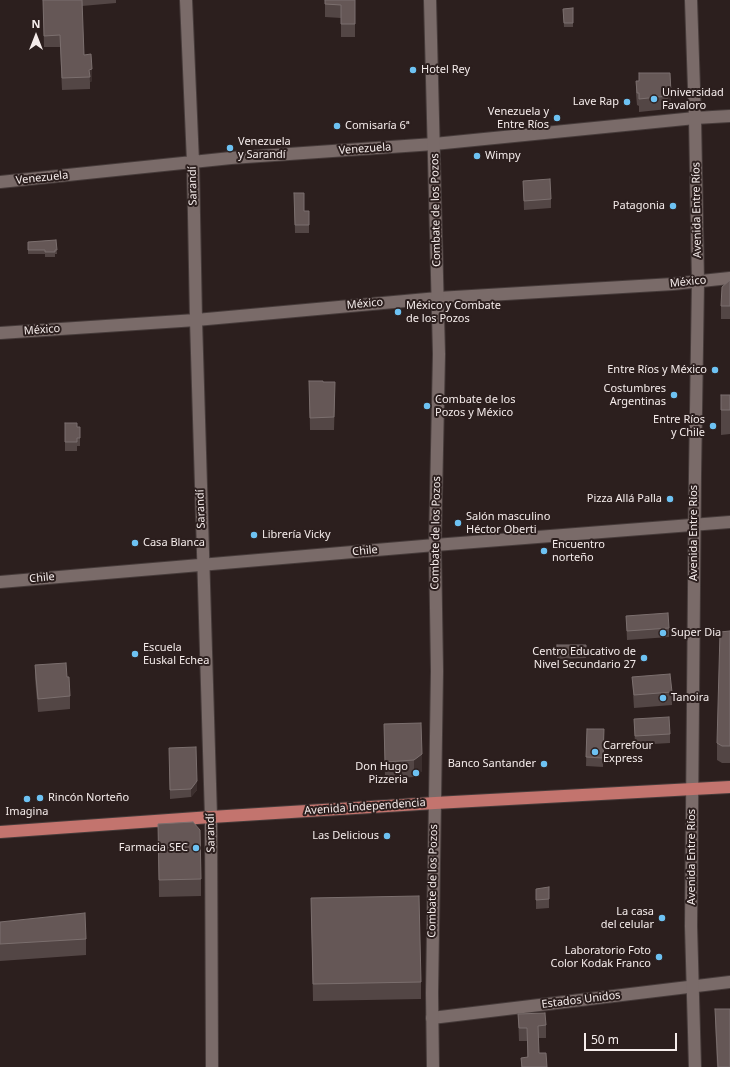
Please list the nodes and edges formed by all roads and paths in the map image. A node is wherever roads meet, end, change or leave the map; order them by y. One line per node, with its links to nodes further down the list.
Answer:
1 (186, 0): 7 (street, Sarandí)
2 (430, 0): 6 (street, Combate de los Pozos)
3 (691, 0): 5 (street, Avenida Entre Ríos)
4 (730, 116): 5 (street, Venezuela)
5 (695, 118): 6 (street, Venezuela); 10 (street, Avenida Entre Ríos)
6 (434, 144): 7 (street, Venezuela); 11 (street, Combate de los Pozos)
7 (193, 162): 8 (street, Venezuela); 12 (street, Sarandí)
8 (0, 182)
9 (730, 278): 10 (street, México)
10 (698, 282): 11 (street, México); 15 (street, Avenida Entre Ríos)
11 (438, 298): 12 (street, México); 16 (street, Combate de los Pozos)
12 (196, 320): 13 (street, México); 17 (street, Sarandí)
13 (0, 333)
14 (730, 522): 15 (street, Chile)
15 (695, 525): 16 (street, Chile); 20 (street, Avenida Entre Ríos)
16 (435, 545): 17 (street, Chile); 21 (street, Combate de los Pozos)
17 (203, 565): 18 (street, Chile); 22 (street, Sarandí)
18 (0, 582)
19 (730, 787): 20 (main road, Avenida Independencia)
20 (692, 790): 21 (main road, Avenida Independencia); 25 (street, Avenida Entre Ríos)
21 (435, 802): 22 (main road, Avenida Independencia); 26 (street, Combate de los Pozos)
22 (211, 817): 23 (main road, Avenida Independencia); 27 (street, Sarandí)
23 (0, 832)
24 (730, 982): 25 (street, Estados Unidos)
25 (692, 986): 26 (street, Estados Unidos); 29 (street, Avenida Entre Ríos)
26 (432, 1018): 28 (street, Combate de los Pozos)
27 (212, 1067)
28 (433, 1067)
29 (695, 1067)

